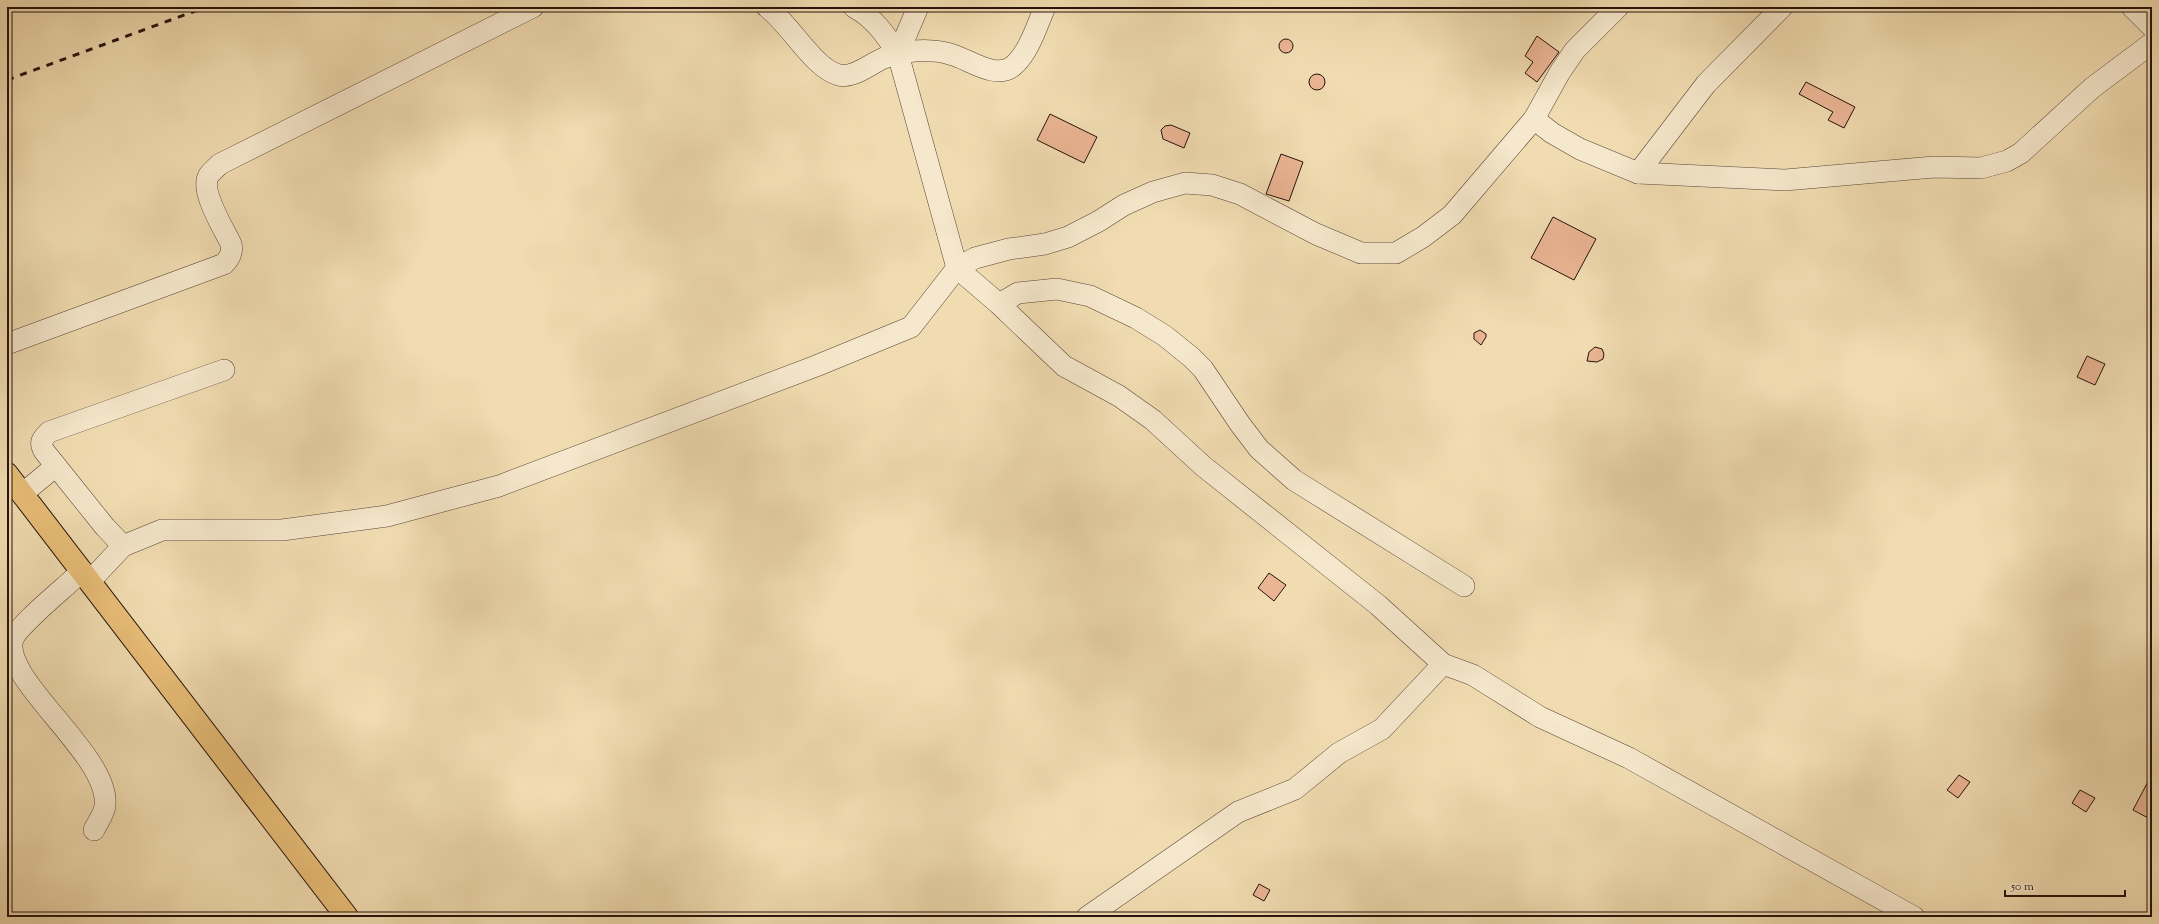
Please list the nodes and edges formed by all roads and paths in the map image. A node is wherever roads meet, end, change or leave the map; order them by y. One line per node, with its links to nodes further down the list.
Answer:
1 (533, 7): 16 (street)
2 (767, 7): 11 (street)
3 (854, 7): 11 (street)
4 (918, 7): 11 (street)
5 (1045, 7): 11 (street)
6 (1618, 7): 12 (street)
7 (1782, 7): 13 (street)
8 (2132, 7): 9 (street)
9 (2152, 27)
10 (2152, 43): 13 (street)
11 (898, 54): 14 (street)
12 (1534, 119): 13 (street); 14 (street)
13 (1638, 173)
14 (957, 268): 15 (street); 21 (street)
15 (999, 304): 23 (street); 24 (street)
16 (7, 344)
17 (224, 370): 18 (street)
18 (56, 466): 20 (street); 21 (street)
19 (7, 474): 20 (main road)
20 (22, 494): 22 (main road)
21 (123, 546): 22 (street)
22 (86, 576): 25 (street); 26 (main road)
23 (1464, 586)
24 (1443, 664): 27 (street); 28 (street)
25 (94, 830)
26 (347, 917)
27 (1086, 917)
28 (1914, 917)

